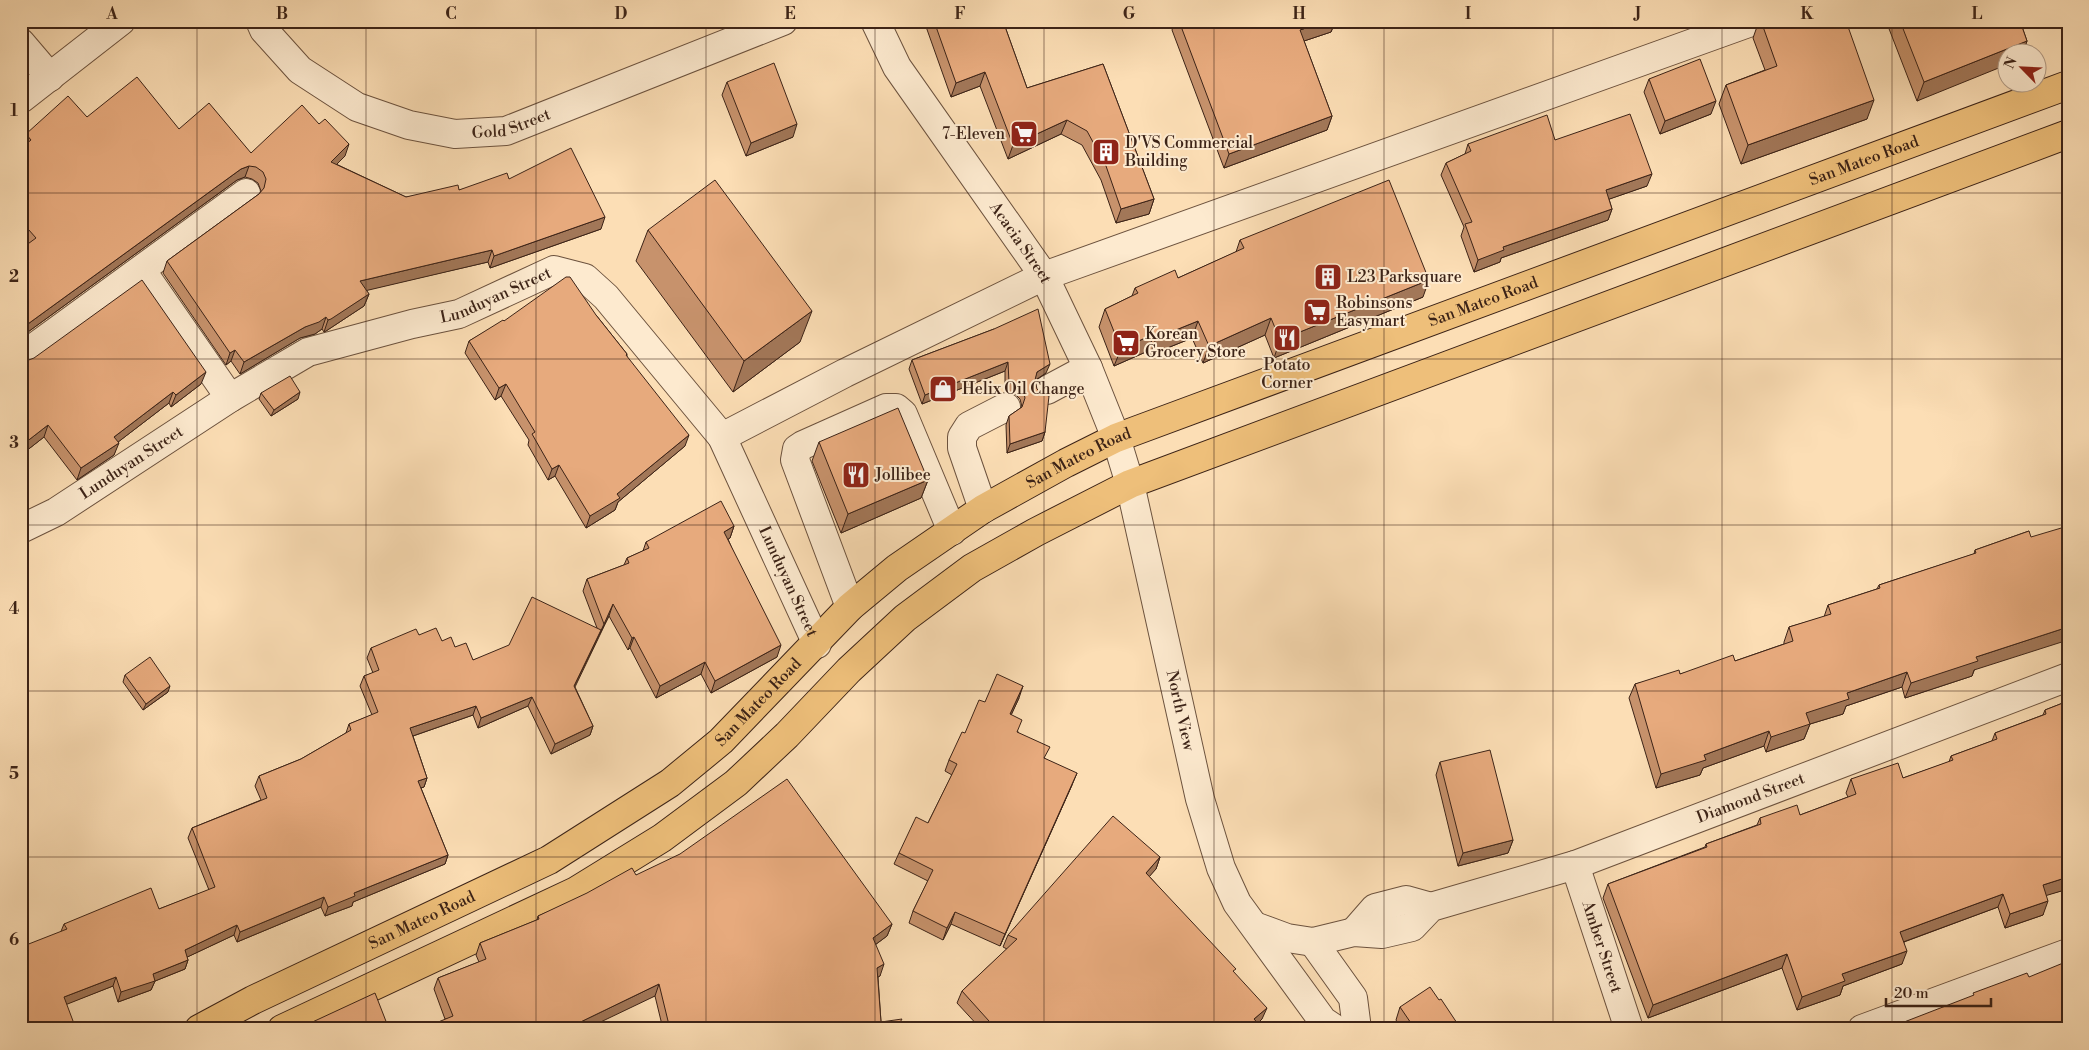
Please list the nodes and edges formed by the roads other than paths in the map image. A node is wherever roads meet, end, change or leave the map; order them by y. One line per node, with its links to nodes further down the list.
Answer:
1 (121, 21): 7 (street)
2 (260, 21): 3 (street, Gold Street)
3 (783, 21)
4 (875, 21): 13 (street, Acacia Street)
5 (1754, 21): 13 (street)
6 (21, 43): 7 (street)
7 (50, 77): 9 (street)
8 (2068, 85): 20 (main road, San Mateo Road)
9 (21, 99)
10 (2068, 134): 21 (main road)
11 (246, 194): 12 (street)
12 (142, 271): 14 (street); 17 (street)
13 (1044, 276): 15 (street, Acacia Street); 19 (street)
14 (21, 357)
15 (1088, 368): 16 (street); 20 (street, Acacia Street)
16 (1047, 390)
17 (230, 398): 19 (street, Lunduyan Street); 23 (street, Lunduyan Street)
18 (1006, 407): 22 (street)
19 (722, 437): 26 (street, Lunduyan Street)
20 (1116, 438): 21 (street, Acacia Street); 22 (main road, San Mateo Road)
21 (1130, 484): 29 (street, North View); 33 (main road)
22 (983, 509): 24 (main road, San Mateo Road)
23 (21, 528)
24 (952, 531): 25 (main road, San Mateo Road); 25 (street)
25 (850, 607): 26 (main road, San Mateo Road)
26 (817, 644): 32 (main road, San Mateo Road)
27 (2068, 677): 28 (street, Diamond Street)
28 (1575, 865): 30 (street, Diamond Street); 36 (street, Amber Street)
29 (1256, 927): 30 (street, Diamond Street); 34 (street, North View)
30 (1313, 942): 35 (street)
31 (2068, 953): 37 (street)
32 (199, 1029)
33 (282, 1029)
34 (1335, 1029)
35 (1357, 1029)
36 (1629, 1029)
37 (1862, 1029)

